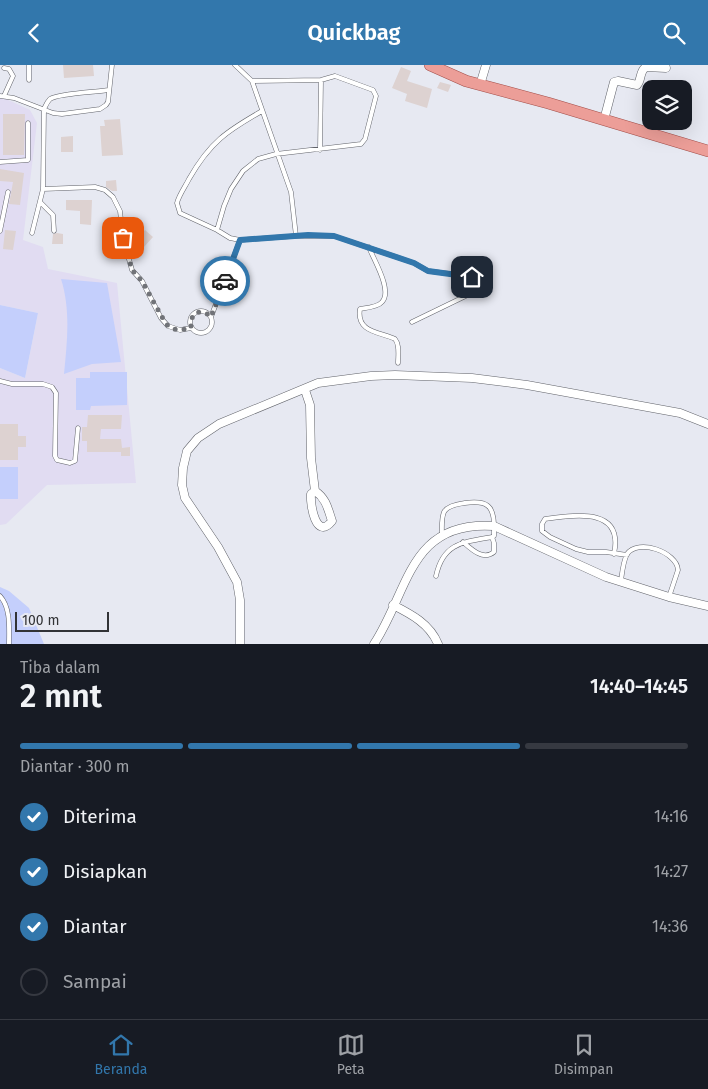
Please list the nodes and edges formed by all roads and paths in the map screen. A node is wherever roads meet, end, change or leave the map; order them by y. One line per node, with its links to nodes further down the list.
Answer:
1 (30, 65): 8 (lane)
2 (112, 65): 12 (lane)
3 (235, 65): 10 (lane)
4 (430, 65): 11 (main road)
5 (486, 65): 11 (street)
6 (4, 68): 13 (lane)
7 (666, 68): 16 (street)
8 (29, 80)
9 (321, 80): 10 (lane); 18 (lane); 18 (lane)
10 (252, 81): 15 (lane)
11 (480, 85): 16 (main road)
12 (109, 90): 14 (lane); 14 (lane)
13 (2, 96): 14 (lane)
14 (44, 109): 22 (lane)
15 (262, 111): 20 (lane); 25 (lane)
16 (604, 120): 19 (main road)
17 (28, 123): 21 (lane)
18 (320, 149): 20 (lane)
19 (708, 151)
20 (276, 154): 25 (lane); 29 (lane)
21 (0, 162)
22 (43, 189): 24 (lane); 34 (lane)
23 (8, 192): 26 (lane)
24 (40, 202): 27 (lane); 28 (lane)
25 (217, 230): 30 (lane)
26 (0, 231)
27 (54, 231)
28 (32, 233)
29 (296, 236): 30 (lane); 31 (lane)
30 (240, 240): 32 (lane)
31 (369, 247): 33 (lane); 35 (lane)
32 (211, 317): 34 (lane); 34 (lane)
33 (412, 322)
34 (191, 328)
35 (398, 363)
36 (0, 381): 39 (lane)
37 (305, 390): 38 (street); 40 (street); 54 (street)
38 (708, 424)
39 (78, 429)
40 (315, 491)
41 (494, 526): 42 (street); 42 (lane); 43 (lane); 48 (street)
42 (442, 535): 51 (street)
43 (492, 537): 44 (lane); 44 (lane)
44 (464, 542): 47 (lane)
45 (614, 554): 45 (lane); 46 (lane)
46 (627, 555): 48 (lane); 50 (lane)
47 (436, 576)
48 (621, 581): 50 (street)
49 (0, 596): 53 (lane)
50 (669, 597): 52 (street)
51 (393, 605): 55 (street); 56 (street)
52 (708, 606)
53 (9, 644)
54 (240, 644)
55 (374, 644)
56 (438, 644)

